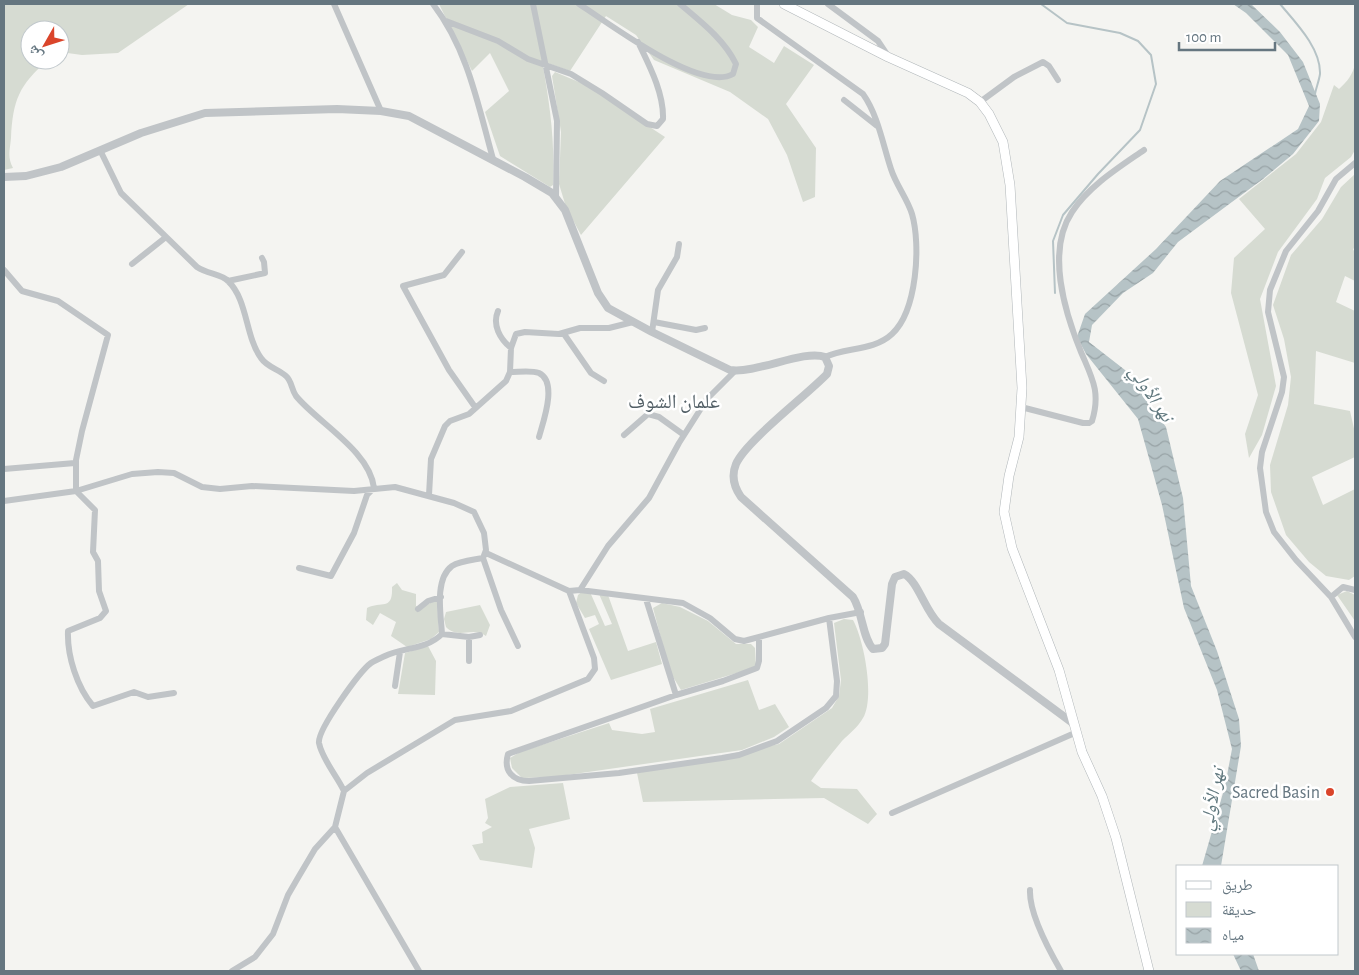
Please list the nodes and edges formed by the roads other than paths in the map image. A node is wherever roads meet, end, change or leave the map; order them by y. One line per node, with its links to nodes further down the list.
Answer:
1 (334, 4): 16 (street)
2 (433, 4): 9 (street)
3 (533, 4): 12 (street)
4 (579, 4): 10 (street)
5 (680, 4): 10 (street)
6 (757, 4): 17 (street)
7 (784, 4): 11 (main road)
8 (828, 4): 11 (street)
9 (446, 20): 12 (street); 20 (street)
10 (638, 42): 12 (street)
11 (888, 57): 15 (main road)
12 (547, 65): 23 (street)
13 (1058, 80): 15 (street)
14 (844, 100): 17 (street)
15 (980, 102): 43 (main road)
16 (381, 111): 18 (street); 20 (street)
17 (877, 126): 38 (street)
18 (100, 150): 22 (street); 24 (street)
19 (1144, 150): 43 (street)
20 (493, 159): 23 (street)
21 (1355, 163): 59 (street)
22 (4, 177)
23 (556, 197): 32 (street)
24 (166, 237): 28 (street); 30 (street)
25 (679, 244): 33 (street)
26 (462, 252): 42 (street)
27 (262, 258): 30 (street)
28 (132, 264)
29 (4, 270): 47 (street)
30 (228, 281): 49 (street)
31 (498, 311): 37 (street)
32 (633, 322): 35 (street); 36 (street)
33 (654, 322): 34 (street); 35 (street)
34 (705, 328)
35 (652, 332): 39 (street)
36 (564, 334): 37 (street); 41 (street)
37 (511, 348): 40 (street)
38 (824, 357): 39 (street); 62 (street)
39 (735, 371): 45 (street)
40 (510, 372): 42 (street); 46 (street)
41 (604, 381)
42 (475, 407): 51 (street)
43 (1021, 407): 75 (main road)
44 (624, 435): 45 (street)
45 (684, 435): 55 (street)
46 (539, 437)
47 (75, 463): 48 (street); 50 (street)
48 (4, 469)
49 (374, 488): 50 (street); 51 (street); 54 (street)
50 (76, 491): 52 (street); 73 (street)
51 (429, 495): 53 (street)
52 (4, 501)
53 (484, 556): 57 (street); 58 (street); 69 (street)
54 (299, 568)
55 (580, 590): 57 (street); 60 (street)
56 (1355, 590): 59 (street)
57 (569, 591): 76 (street)
58 (441, 597): 61 (street); 64 (street)
59 (1332, 597): 67 (street)
60 (646, 599): 68 (street); 74 (street)
61 (418, 609)
62 (861, 612): 63 (street); 75 (street)
63 (829, 618): 68 (street); 74 (street)
64 (442, 634): 66 (street); 70 (street)
65 (480, 635): 66 (street)
66 (469, 637): 71 (street)
67 (1355, 637)
68 (759, 638): 74 (street)
69 (518, 646)
70 (400, 652): 72 (street); 76 (street)
71 (469, 660)
72 (395, 686)
73 (174, 693)
74 (676, 695)
75 (1075, 728): 77 (street); 83 (main road)
76 (344, 791): 78 (street)
77 (892, 813)
78 (335, 827): 80 (street); 81 (street)
79 (1030, 890): 82 (street)
80 (232, 971)
81 (419, 971)
82 (1062, 971)
83 (1149, 971)

